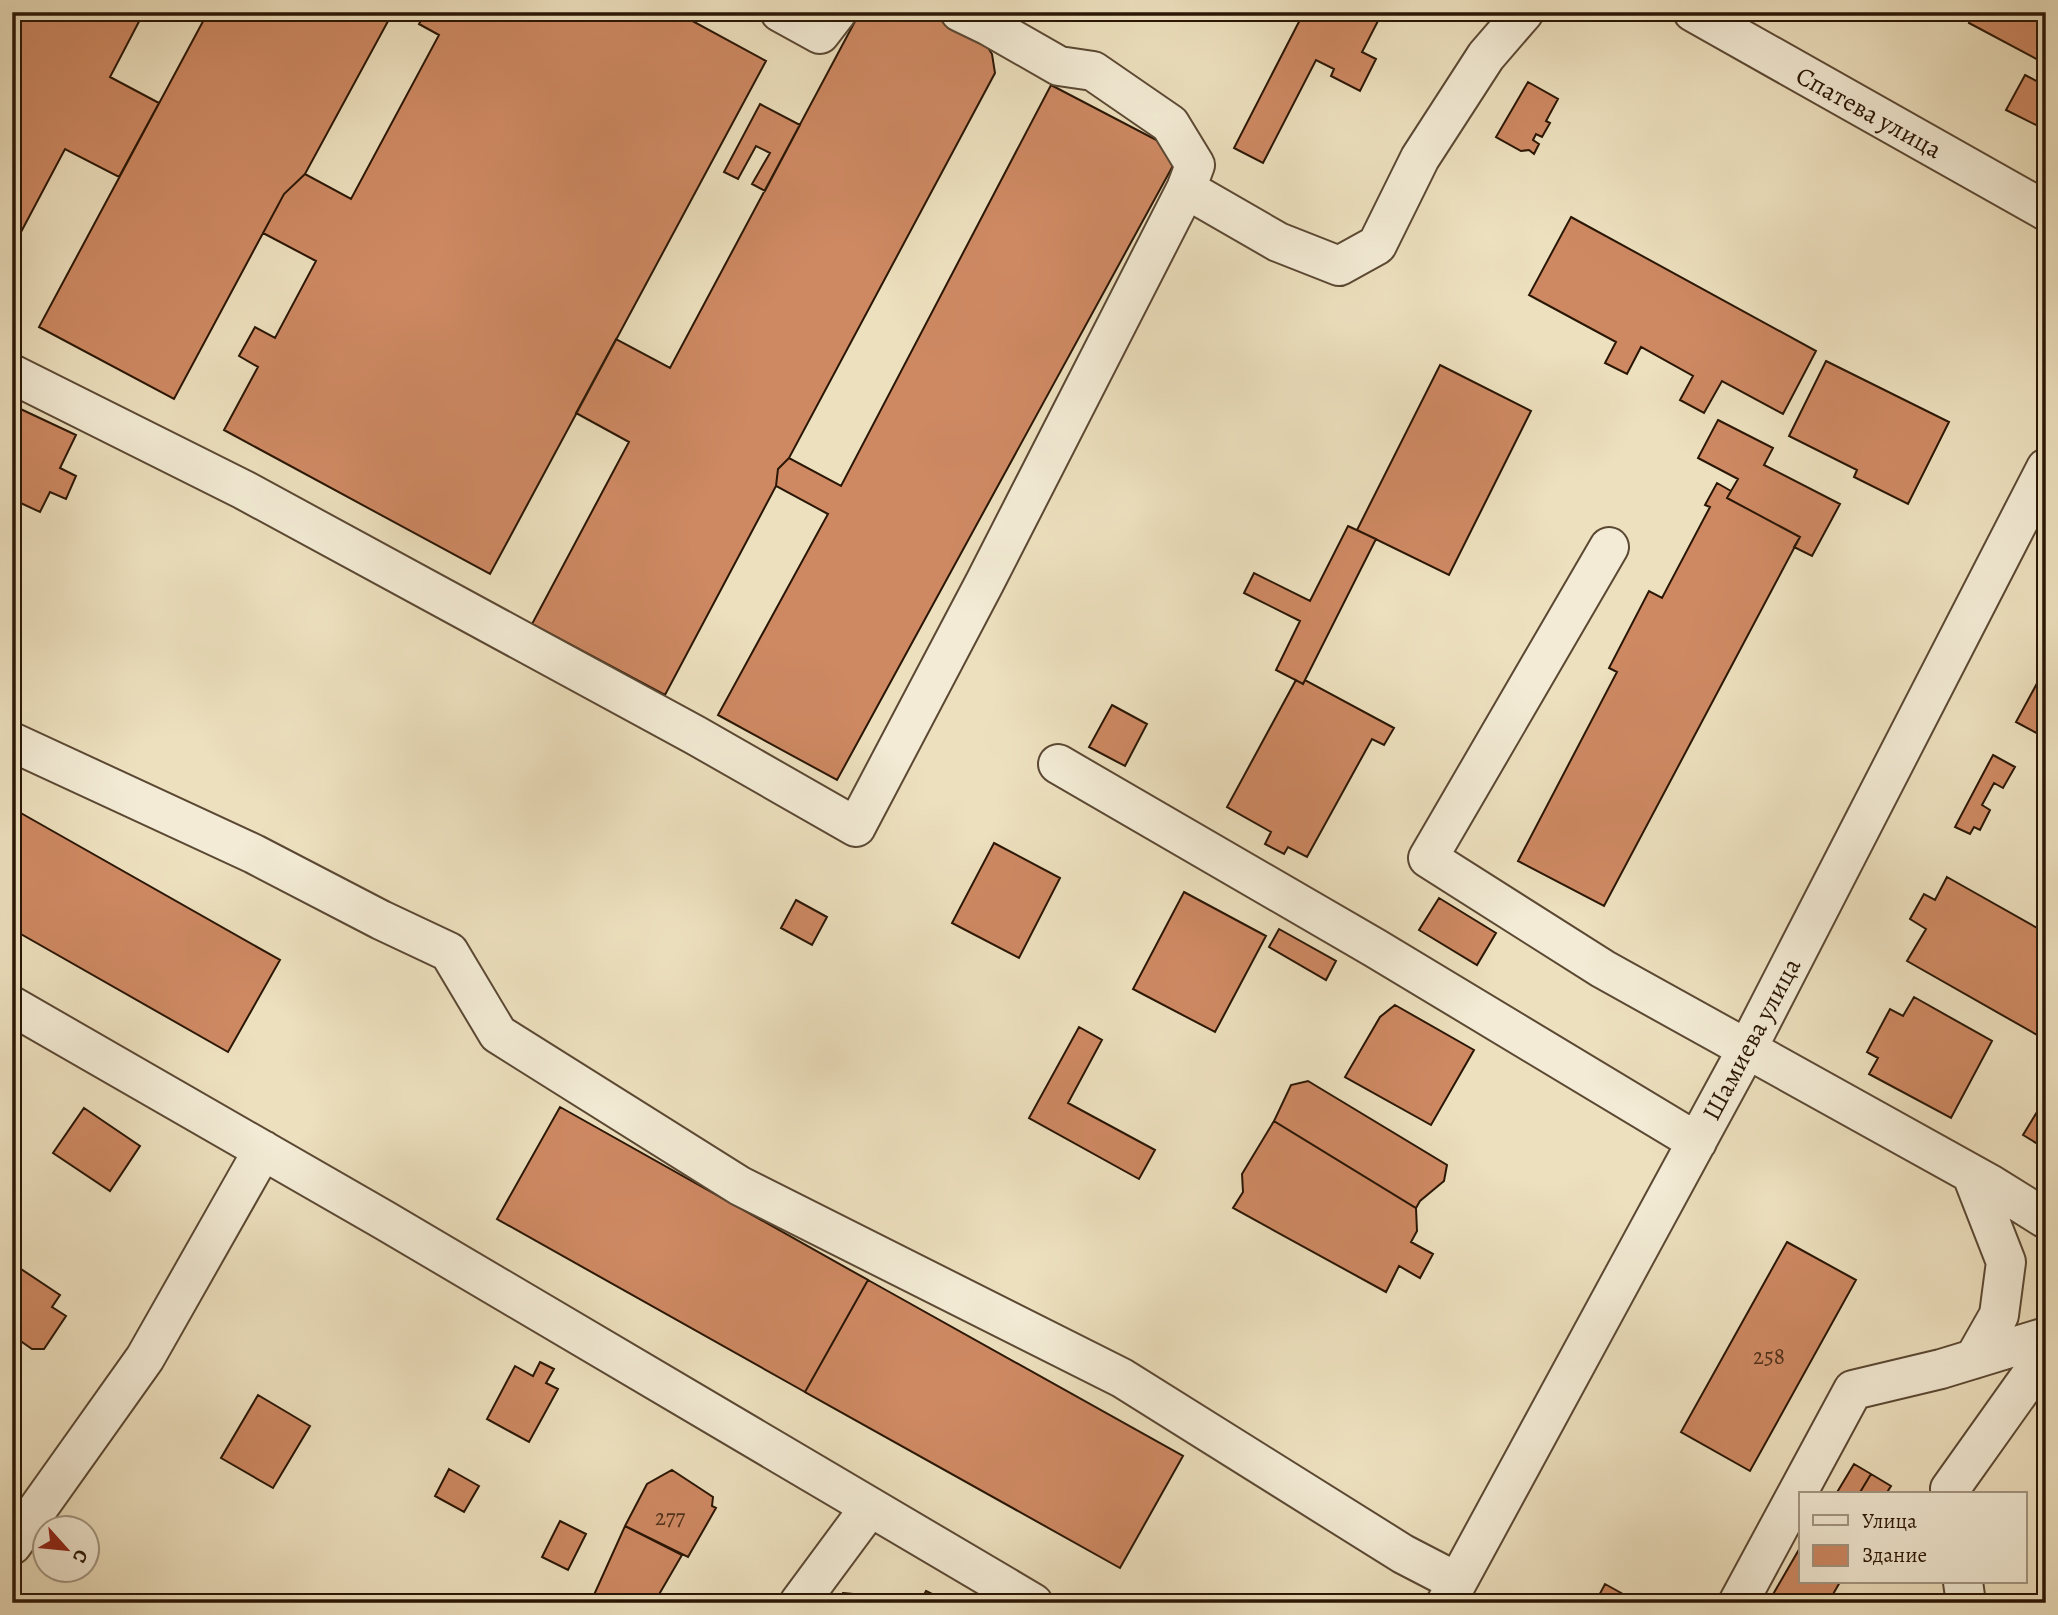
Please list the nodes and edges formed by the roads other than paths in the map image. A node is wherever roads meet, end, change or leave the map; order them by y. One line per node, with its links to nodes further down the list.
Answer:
1 (780, 12): 2 (street)
2 (837, 12)
3 (960, 12): 6 (street)
4 (1524, 12): 6 (street)
5 (1693, 12): 7 (street, Спатева улица)
6 (1186, 189): 8 (street)
7 (2046, 211)
8 (12, 374)
9 (2046, 468): 14 (street, Шамиева улица)
10 (1609, 547): 14 (street)
11 (12, 742): 26 (street)
12 (1058, 764): 15 (street)
13 (13, 1007): 16 (street)
14 (1747, 1049): 15 (street, Шамиева улица); 17 (street)
15 (1697, 1142): 26 (street, Шамиева улица)
16 (263, 1150): 23 (street); 24 (street)
17 (1972, 1175): 18 (street); 21 (street)
18 (2046, 1219)
19 (2046, 1337): 21 (street)
20 (2046, 1354): 22 (street)
21 (1974, 1359): 29 (street)
22 (1951, 1492)
23 (870, 1507): 27 (street); 28 (street)
24 (12, 1545)
25 (1963, 1584): 30 (street)
26 (1451, 1592)
27 (799, 1603)
28 (1033, 1603)
29 (1738, 1603)
30 (1966, 1603)

